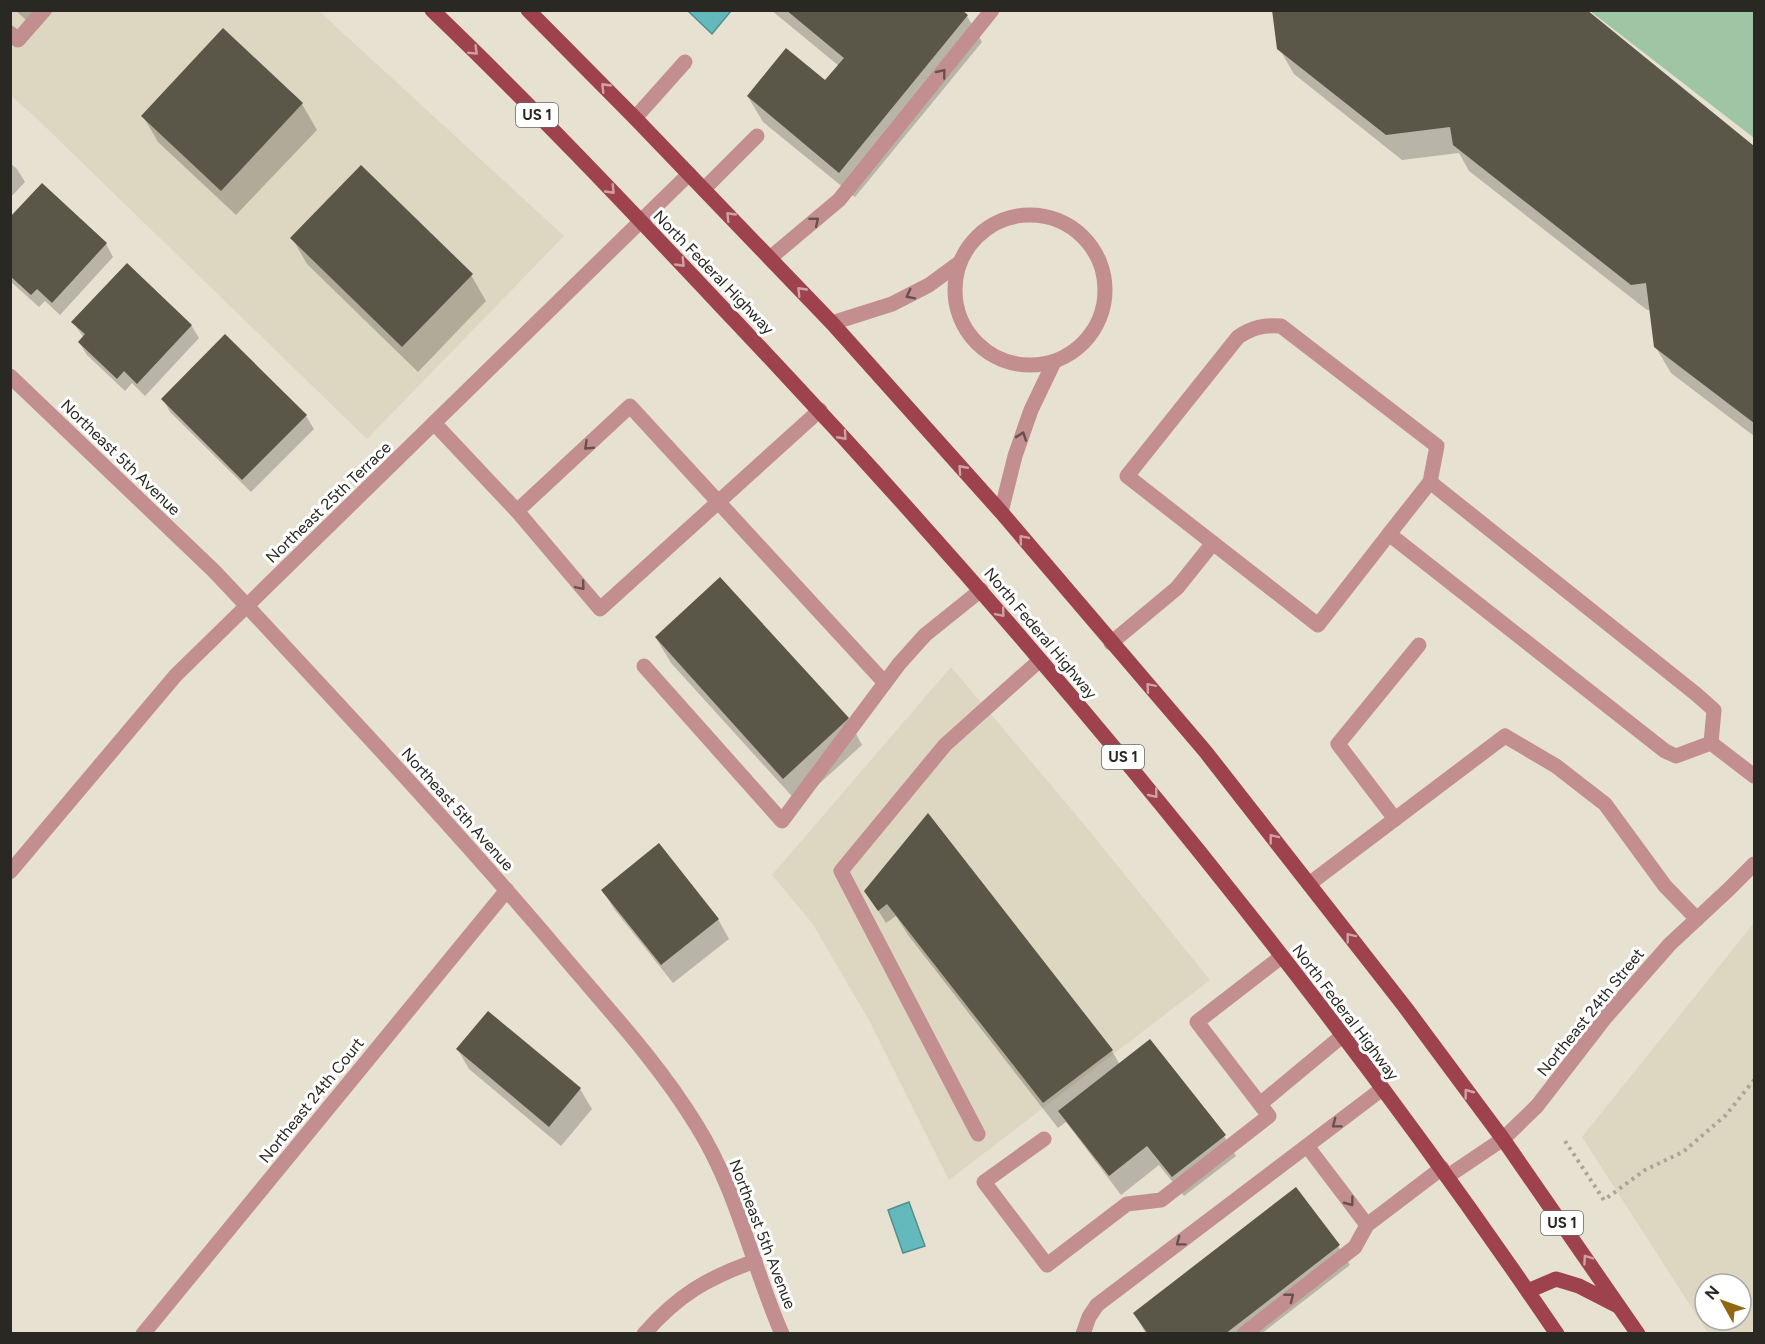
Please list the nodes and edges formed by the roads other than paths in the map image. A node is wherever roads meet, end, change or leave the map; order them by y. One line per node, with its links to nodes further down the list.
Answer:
1 (44, 10): 5 (street)
2 (432, 10): 11 (main road, North Federal Highway / US 1, one-way to 11)
3 (528, 10): 7 (main road, US 1, one-way to 3)
4 (992, 10): 12 (street, one-way to 4)
5 (10, 33)
6 (686, 62): 7 (street)
7 (635, 118): 9 (main road, US 1)
8 (757, 136): 10 (street)
9 (689, 174): 10 (main road, US 1); 11 (street, Northeast 25th Terrace)
10 (704, 189): 12 (main road, US 1, one-way to 10)
11 (641, 221): 17 (main road, North Federal Highway / US 1, one-way to 17); 18 (street, Northeast 25th Terrace)
12 (770, 258): 14 (main road, US 1, one-way to 12)
13 (959, 263): 14 (street, one-way to 14); 15 (street); 15 (street)
14 (832, 323): 22 (main road, US 1, one-way to 14)
15 (1054, 362): 22 (street, one-way to 15)
16 (10, 376): 26 (street, Northeast 5th Avenue)
17 (820, 410): 20 (street); 25 (main road, North Federal Highway / US 1, one-way to 25)
18 (434, 423): 21 (street); 26 (street, Northeast 25th Terrace)
19 (1430, 482): 23 (street); 24 (street); 32 (street)
20 (719, 500): 21 (street, one-way to 21); 21 (street, one-way to 20); 31 (street)
21 (517, 511)
22 (1001, 512): 27 (main road, US 1, one-way to 22)
23 (1389, 534): 24 (street); 32 (street)
24 (1213, 543): 27 (street)
25 (981, 590): 29 (main road, North Federal Highway / US 1, one-way to 29); 31 (street)
26 (247, 606): 36 (street, Northeast 25th Terrace); 38 (street, Northeast 5th Avenue)
27 (1111, 643): 37 (main road, US 1, one-way to 27)
28 (1419, 645): 34 (street)
29 (1040, 660): 40 (main road, North Federal Highway / US 1, one-way to 40); 44 (street)
30 (644, 666): 31 (street)
31 (885, 682)
32 (1712, 743): 33 (street)
33 (1755, 776)
34 (1395, 819): 37 (street); 39 (street)
35 (1755, 864): 39 (street, Northeast 24th Street)
36 (10, 872)
37 (1309, 884): 46 (main road, US 1, one-way to 37)
38 (507, 890): 50 (street, Northeast 5th Avenue); 53 (street, Northeast 24th Court)
39 (1697, 919): 46 (street, Northeast 24th Street)
40 (1281, 957): 41 (main road, North Federal Highway / US 1); 43 (street)
41 (1342, 1036): 42 (main road, North Federal Highway / US 1); 43 (street)
42 (1382, 1089): 47 (street, one-way to 47); 48 (main road, North Federal Highway / US 1)
43 (1260, 1104): 45 (street)
44 (978, 1134)
45 (1044, 1139)
46 (1503, 1139): 48 (street, Northeast 24th Street); 52 (main road, US 1, one-way to 46)
47 (1307, 1146): 49 (street, one-way to 49); 56 (street, one-way to 56)
48 (1445, 1172): 49 (street, Northeast 24th Street); 51 (main road, North Federal Highway / US 1)
49 (1367, 1225): 57 (street, Northeast 24th Street, one-way to 49)
50 (755, 1261): 54 (street); 55 (street, Northeast 5th Avenue)
51 (1528, 1291): 52 (main road); 58 (main road, North Federal Highway / US 1)
52 (1620, 1307): 59 (main road, US 1)
53 (143, 1334)
54 (644, 1334)
55 (782, 1334)
56 (1083, 1334)
57 (1244, 1334)
58 (1557, 1334)
59 (1638, 1334)

